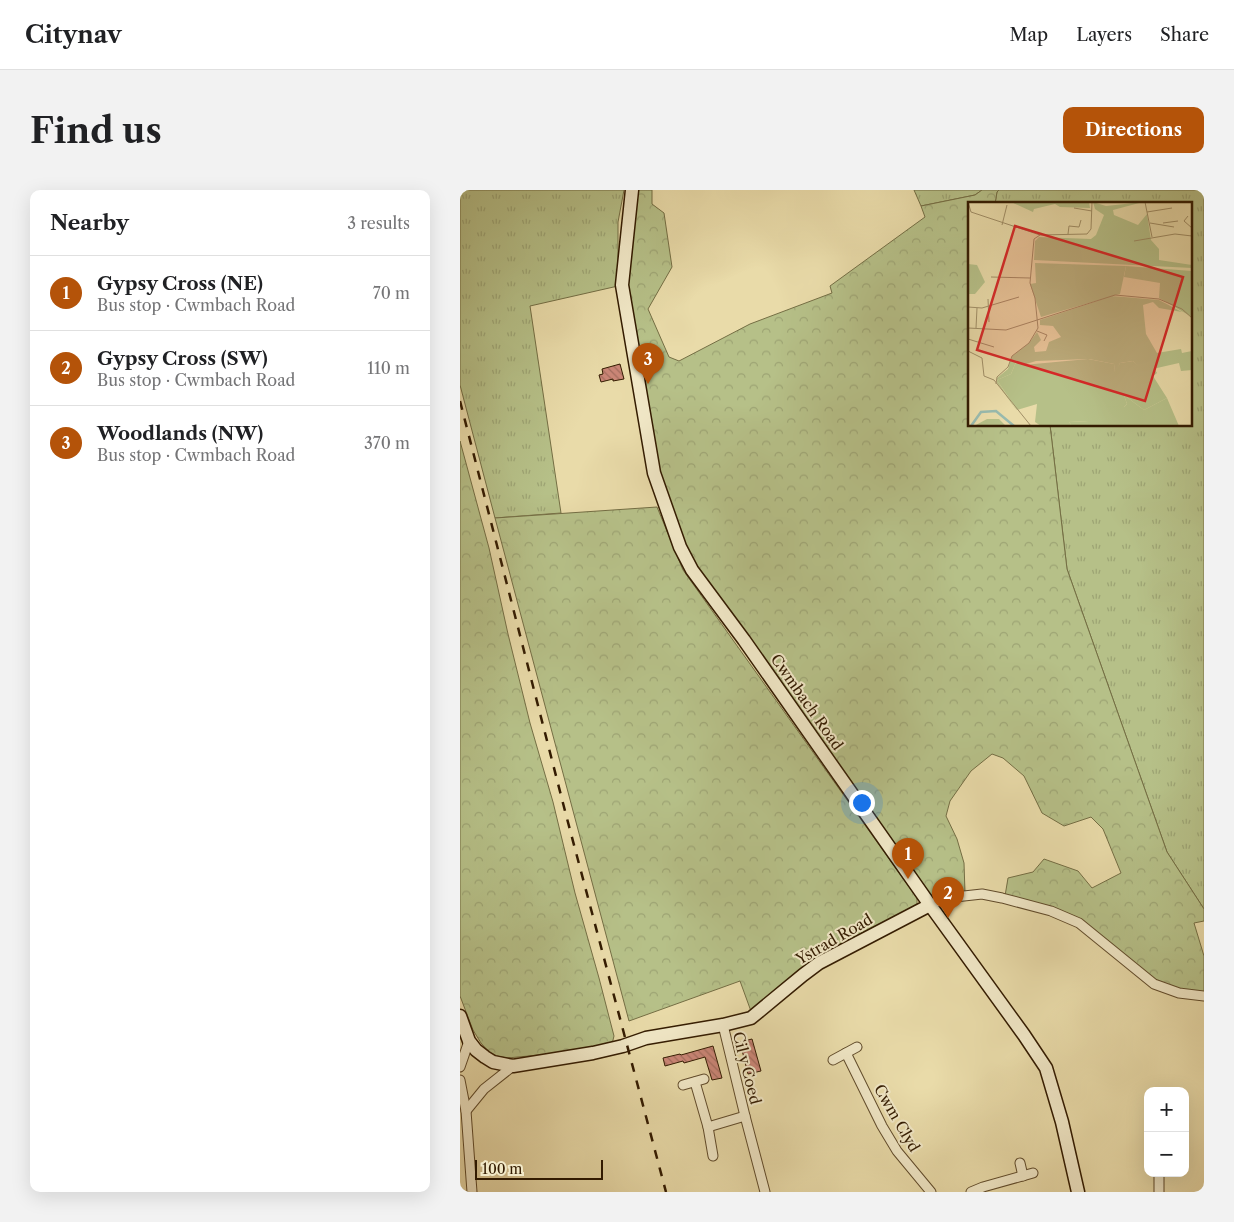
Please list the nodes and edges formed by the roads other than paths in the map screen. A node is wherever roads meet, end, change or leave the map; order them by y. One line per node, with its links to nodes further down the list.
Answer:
1 (632, 190): 2 (main road, Cwmbach Road)
2 (930, 905): 3 (street, Ystrad Road); 5 (main road, Ystrad Road); 26 (main road, Cwmbach Road)
3 (1204, 996)
4 (460, 1016): 6 (main road, Ystrad Road)
5 (723, 1025): 10 (main road, Ystrad Road); 15 (street, Cil y Coed)
6 (469, 1041): 10 (main road, Ystrad Road); 11 (street)
7 (857, 1047): 8 (street)
8 (846, 1053): 9 (street); 24 (street, Cwm Clyd)
9 (834, 1060)
10 (512, 1066): 14 (street)
11 (460, 1067)
12 (460, 1080): 14 (street)
13 (684, 1085): 16 (street)
14 (466, 1111): 22 (street)
15 (744, 1116): 16 (street, Cil y Coed); 23 (street, Cil y Coed)
16 (708, 1126): 17 (street)
17 (713, 1156)
18 (1020, 1164): 20 (street)
19 (1033, 1173): 20 (street)
20 (1023, 1176): 25 (street)
21 (1159, 1177): 27 (street)
22 (472, 1192)
23 (765, 1192)
24 (931, 1192)
25 (971, 1192)
26 (1078, 1192)
27 (1159, 1192)

